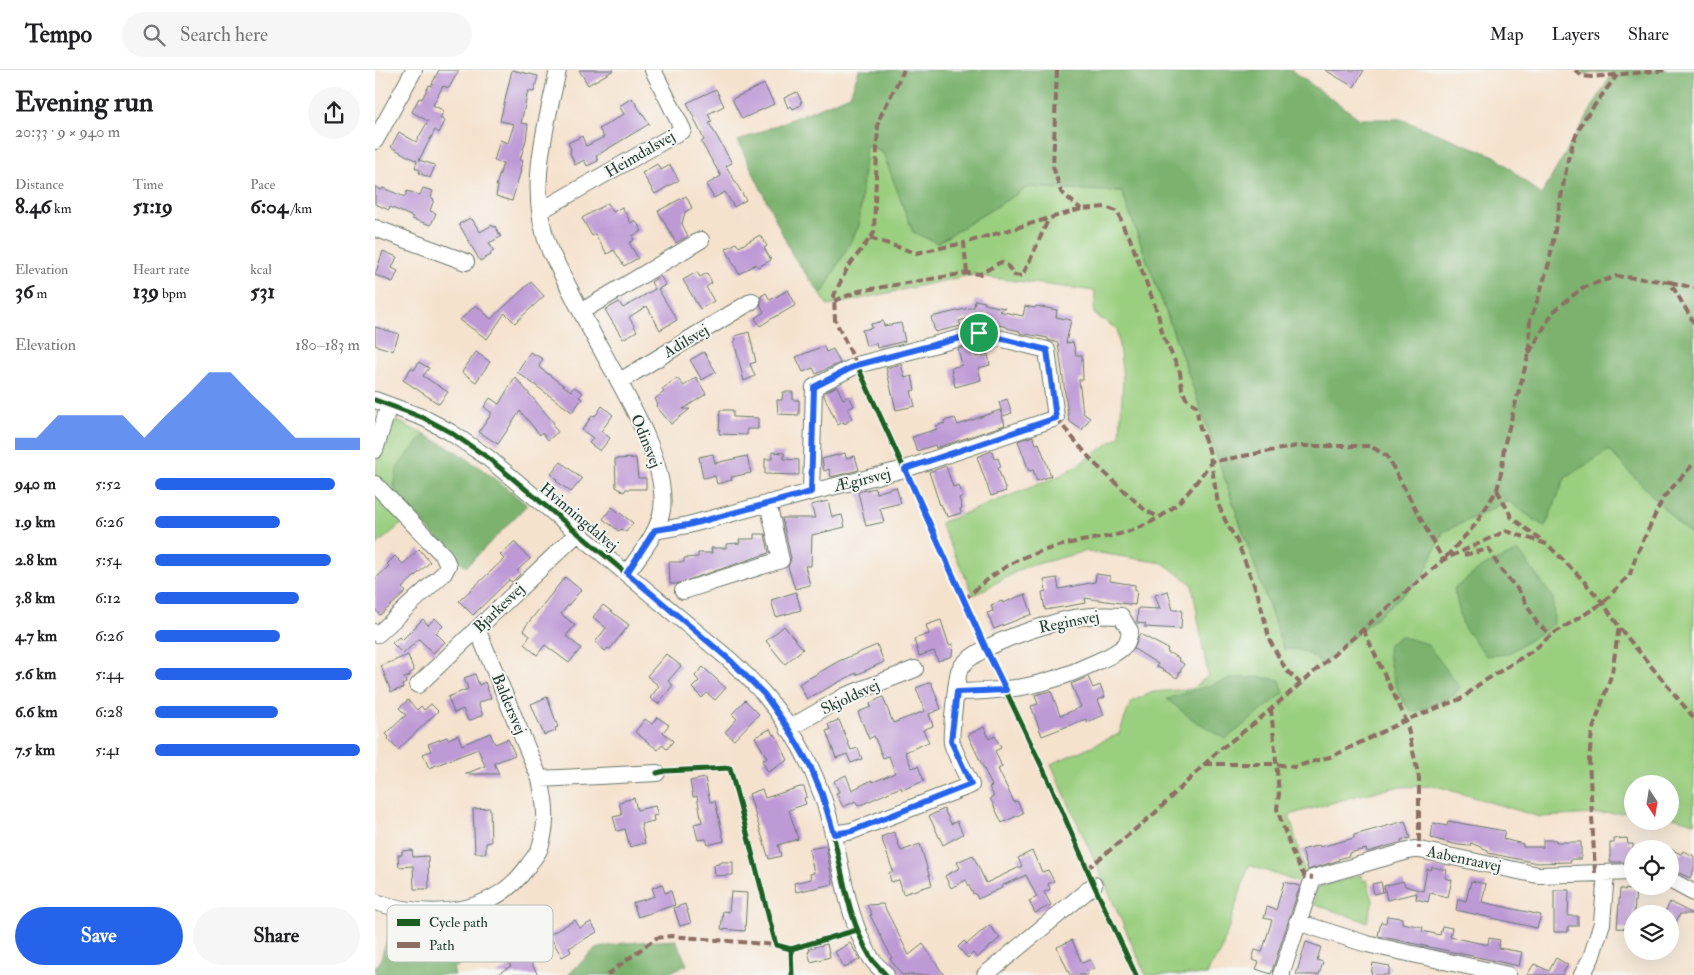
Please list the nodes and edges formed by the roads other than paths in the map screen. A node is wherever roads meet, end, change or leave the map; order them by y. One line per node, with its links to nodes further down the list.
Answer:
1 (414, 70): 4 (street)
2 (558, 70): 5 (street, Odinsvej)
3 (653, 70): 5 (street, Heimdalsvej)
4 (375, 141)
5 (540, 212): 10 (street, Odinsvej)
6 (375, 228): 8 (street)
7 (701, 240): 10 (street)
8 (466, 262)
9 (752, 301): 11 (street, Adilsvej)
10 (582, 311): 11 (street, Odinsvej)
11 (620, 381): 17 (street, Odinsvej)
12 (382, 402): 13 (street, Hvinningdalvej); 18 (street, Hvinningdalvej)
13 (375, 450)
14 (375, 484): 22 (street)
15 (811, 492): 15 (street, Ægirsvej); 16 (street, Ægirsvej)
16 (768, 503): 17 (street, Ægirsvej); 20 (street)
17 (655, 530): 19 (street, Odinsvej)
18 (579, 532): 19 (street, Hvinningdalvej); 21 (street, Bjarkesvej)
19 (627, 573): 26 (street, Hvinningdalvej)
20 (683, 591)
21 (477, 629): 24 (street, Bjarkesvej); 28 (street, Baldersvej)
22 (375, 632)
23 (915, 669): 26 (street, Skjoldsvej)
24 (419, 685)
25 (957, 692): 25 (street, Reginsvej); 29 (street, Reginsvej)
26 (788, 728): 29 (street, Hvinningdalvej)
27 (657, 773): 28 (street)
28 (540, 779): 35 (street, Baldersvej)
29 (834, 834): 37 (street, Hvinningdalvej)
30 (1624, 872): 31 (street, Aabenraavej)
31 (1606, 873): 36 (street, Aabenraavej); 41 (street)
32 (1095, 885): 38 (street)
33 (1679, 885): 34 (street)
34 (1694, 893)
35 (474, 905)
36 (1297, 922): 39 (street, Aabenraavej); 40 (street)
37 (885, 975)
38 (985, 975)
39 (1282, 975)
40 (1508, 975)
41 (1582, 975)

